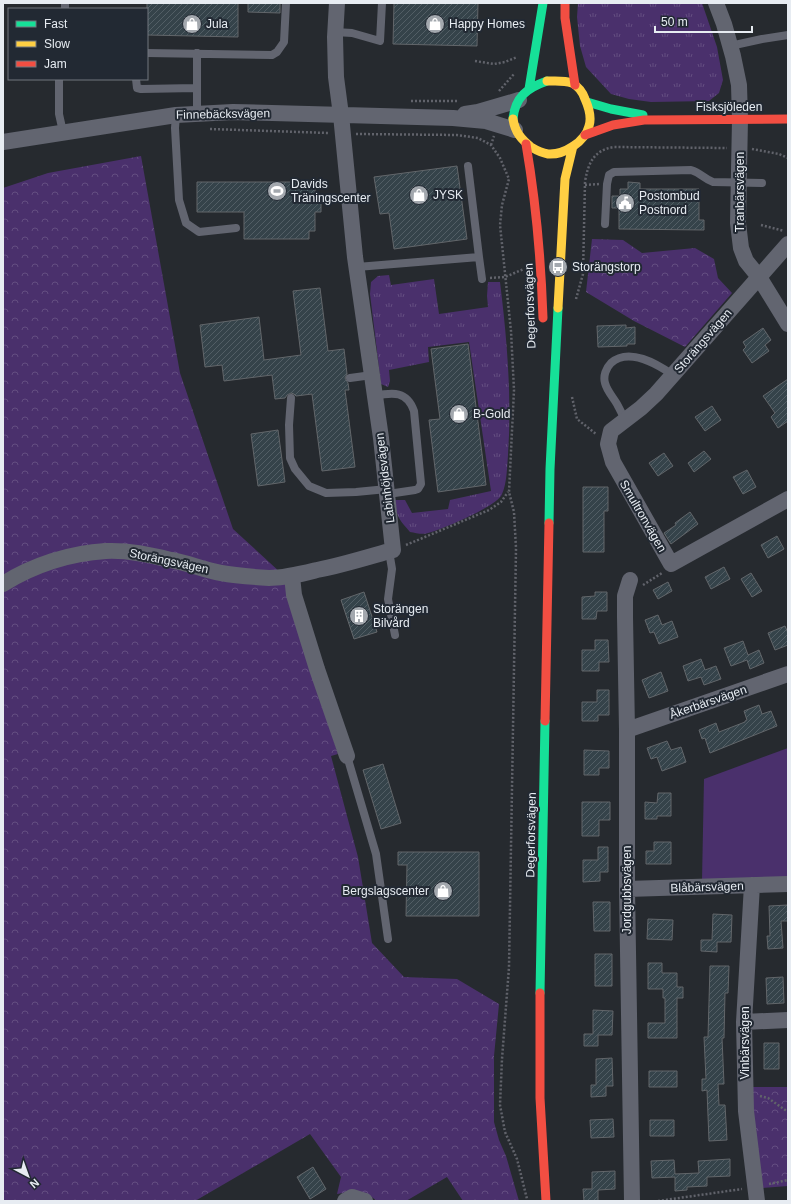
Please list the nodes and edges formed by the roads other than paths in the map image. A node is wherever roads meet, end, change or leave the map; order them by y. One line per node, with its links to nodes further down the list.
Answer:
1 (286, 3): 11 (lane)
2 (337, 3): 7 (street, Labinhöjdsvägen)
3 (382, 3): 7 (lane)
4 (543, 3): 16 (main road)
5 (565, 3): 14 (main road)
6 (716, 3): 9 (street, Tranbärsvägen)
7 (335, 32): 20 (street, Labinhöjdsvägen)
8 (788, 35): 9 (lane)
9 (730, 46): 23 (street, Tranbärsvägen)
10 (148, 53): 11 (lane)
11 (197, 53): 15 (lane)
12 (59, 80): 26 (lane)
13 (136, 80): 15 (lane)
14 (575, 85): 16 (main road); 17 (main road)
15 (196, 88): 18 (lane)
16 (524, 94): 21 (street, Finnebäcksvägen); 25 (main road)
17 (587, 102): 22 (main road, Fisksjöleden); 27 (main road)
18 (197, 113): 19 (street, Finnebäcksvägen); 20 (street, Finnebäcksvägen)
19 (176, 115): 26 (street, Finnebäcksvägen); 35 (lane)
20 (341, 115): 21 (street, Finnebäcksvägen); 38 (street, Labinhöjdsvägen)
21 (445, 117): 25 (street, Finnebäcksvägen)
22 (670, 119): 23 (main road, Fisksjöleden); 27 (main road, Fisksjöleden)
23 (740, 119): 24 (main road, Fisksjöleden); 32 (street, Tranbärsvägen)
24 (788, 119)
25 (516, 130): 29 (main road)
26 (63, 132): 28 (street, Finnebäcksvägen)
27 (585, 134): 30 (main road)
28 (3, 142)
29 (526, 144): 30 (main road); 41 (main road, Degerforsvägen)
30 (573, 146): 51 (main road, Degerforsvägen)
31 (468, 166): 37 (lane)
32 (739, 183): 33 (lane); 34 (lane); 39 (street, Tranbärsvägen)
33 (762, 183)
34 (605, 224)
35 (236, 228)
36 (788, 244): 39 (street, Storängsvägen)
37 (479, 257): 38 (lane); 40 (lane)
38 (357, 267): 43 (street, Labinhöjdsvägen)
39 (759, 277): 42 (street, Tranbärsvägen); 44 (street, Storängsvägen)
40 (482, 279)
41 (544, 324)
42 (788, 324)
43 (372, 375): 45 (lane); 47 (street, Labinhöjdsvägen)
44 (673, 375): 49 (street, Storängsvägen); 49 (lane)
45 (350, 378)
46 (545, 384): 51 (main road, Degerforsvägen)
47 (375, 396): 52 (street, Labinhöjdsvägen); 52 (lane)
48 (291, 398): 52 (lane)
49 (625, 421): 50 (street, Storängsvägen)
50 (610, 437): 53 (street, Smultronvägen)
51 (550, 469): 69 (main road, Degerforsvägen)
52 (388, 491): 54 (street, Labinhöjdsvägen)
53 (788, 498)
54 (391, 551): 55 (street); 58 (lane)
55 (292, 576): 57 (street, Storängsvägen); 61 (street)
56 (630, 580): 60 (street, Jordgubbsvägen)
57 (3, 584)
58 (395, 635)
59 (788, 674): 60 (street, Åkerbärsvägen)
60 (627, 730): 64 (street, Jordgubbsvägen)
61 (347, 756): 65 (lane)
62 (788, 884): 63 (street, Blåbärsvägen)
63 (752, 885): 64 (street, Blåbärsvägen); 67 (street, Vinbärsvägen)
64 (627, 889): 70 (street, Jordgubbsvägen)
65 (388, 939)
66 (788, 1020): 67 (street)
67 (744, 1022): 68 (street, Vinbärsvägen)
68 (756, 1194)
69 (546, 1201)
70 (632, 1201)

